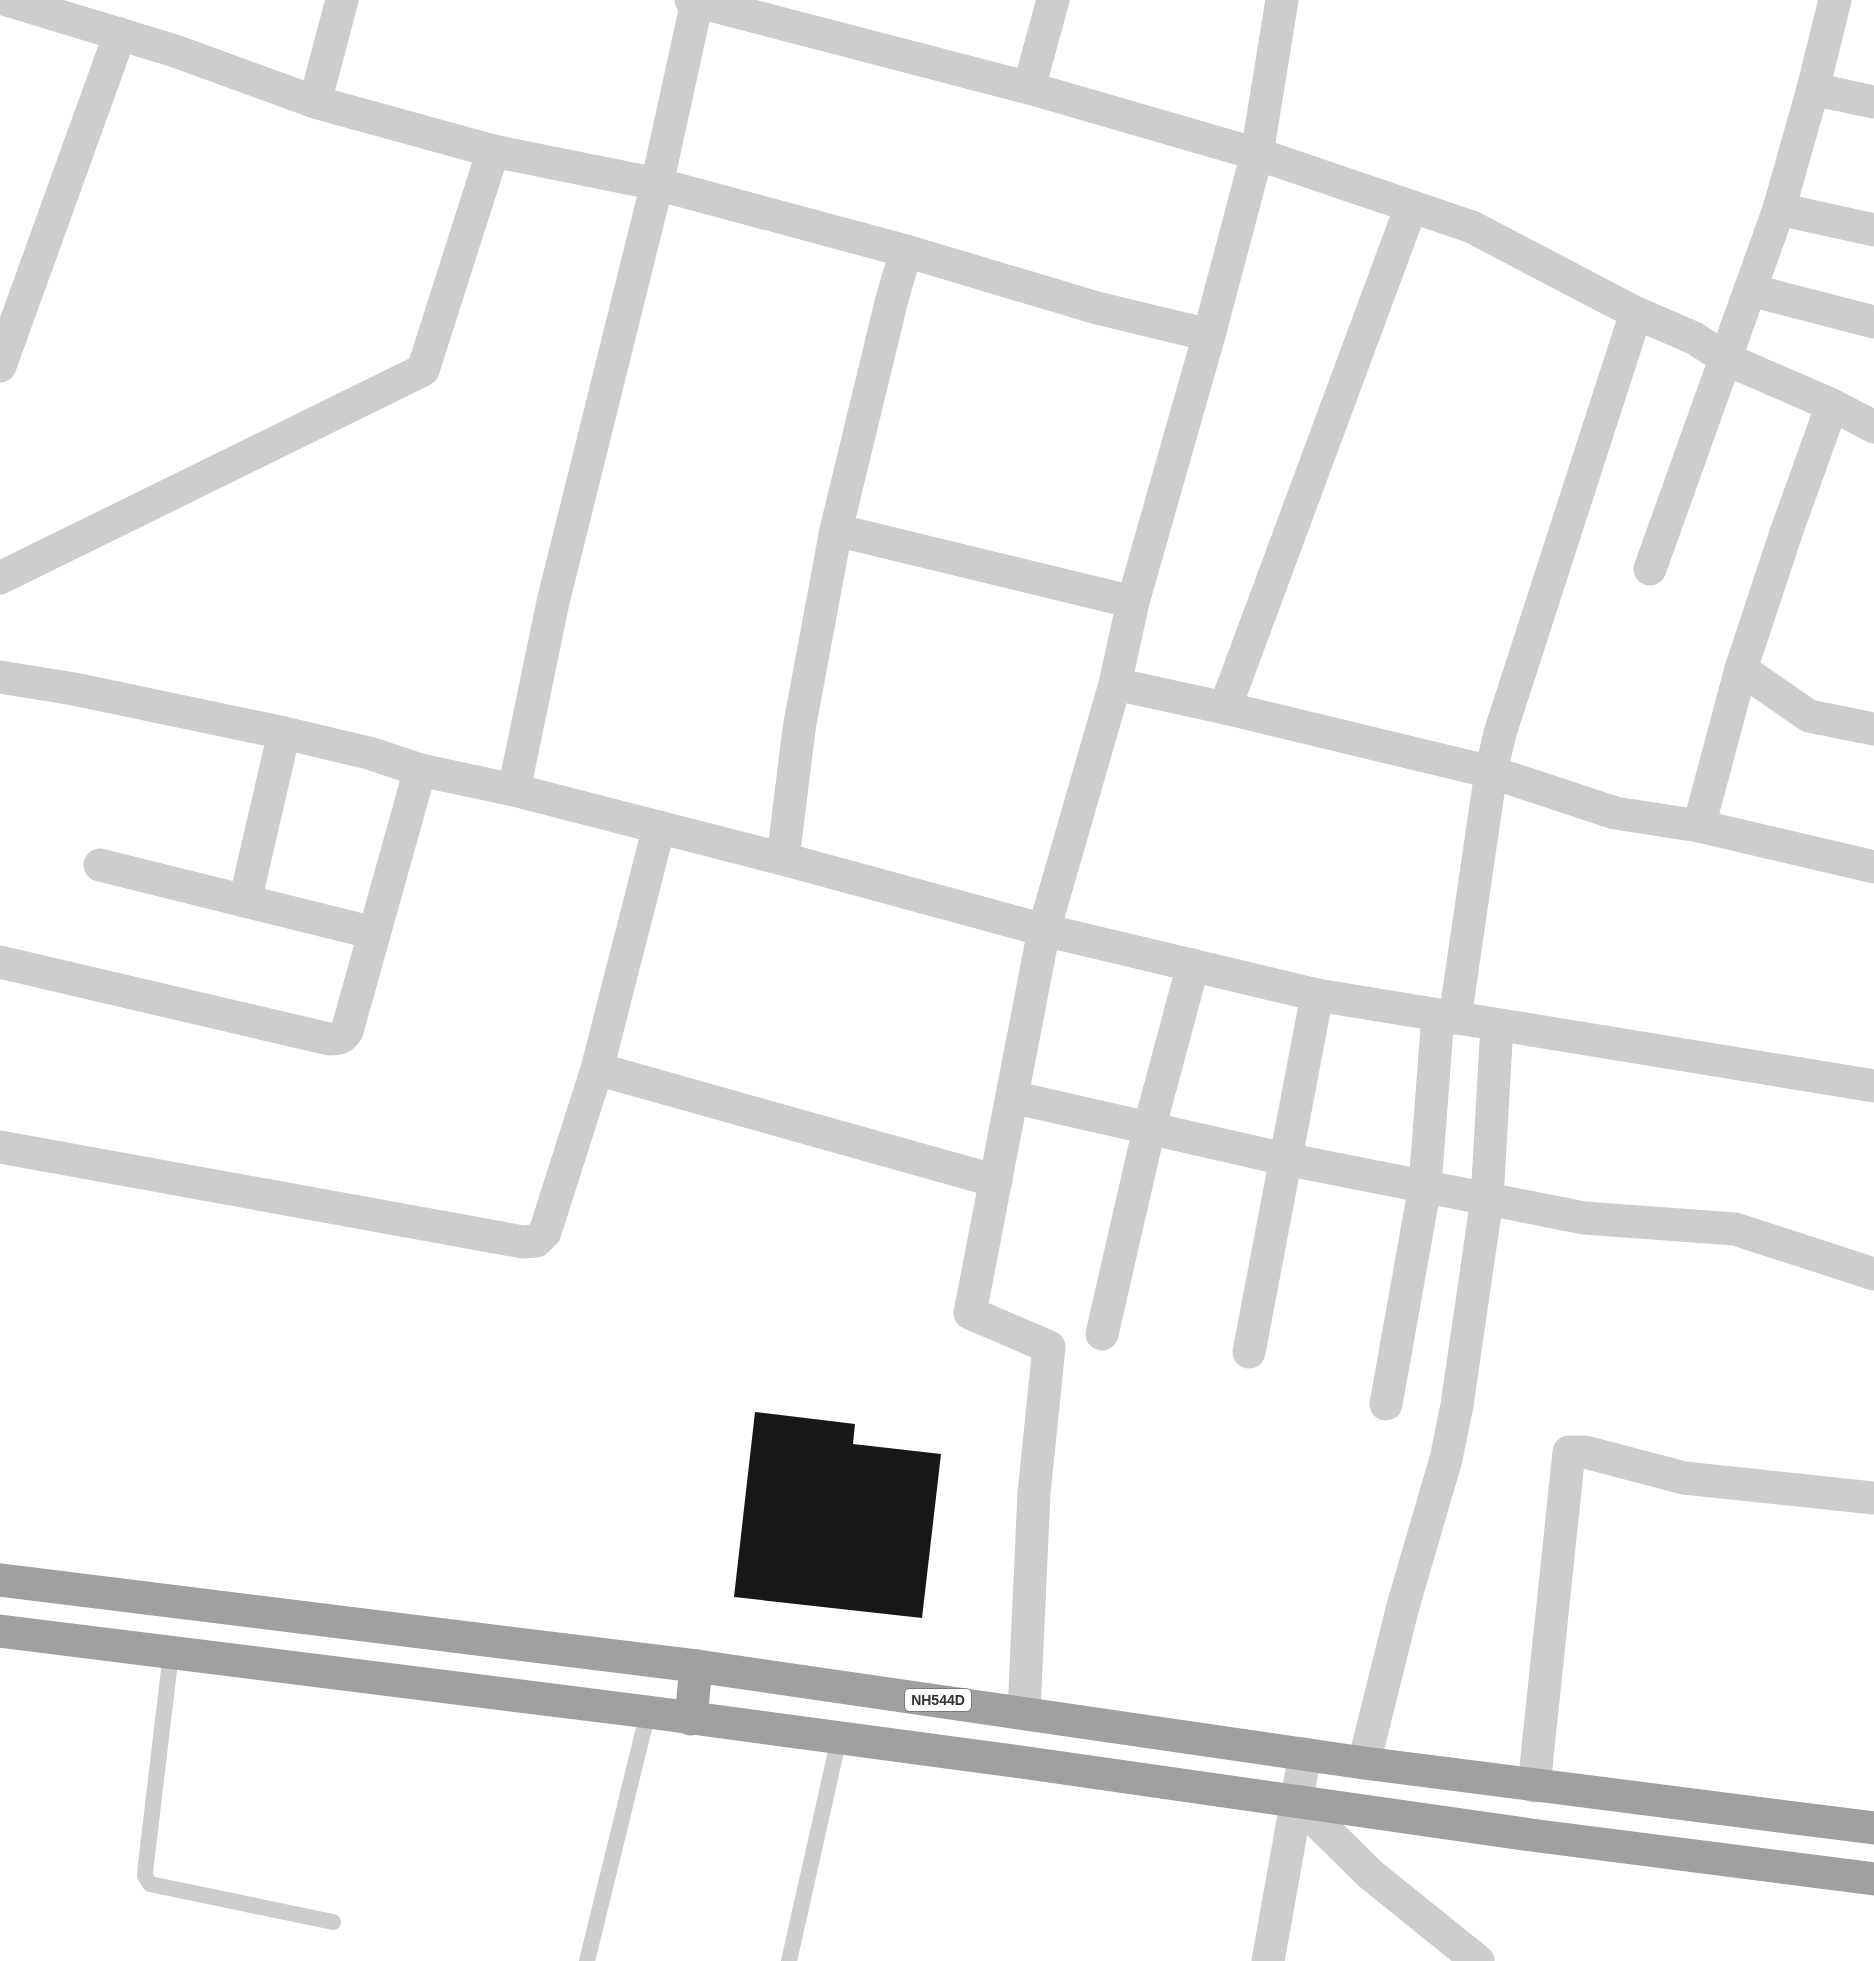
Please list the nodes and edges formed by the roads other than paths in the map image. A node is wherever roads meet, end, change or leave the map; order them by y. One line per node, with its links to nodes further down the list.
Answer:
1 (7, 0): 7 (street)
2 (342, 0): 10 (street)
3 (1053, 0): 8 (street)
4 (1282, 0): 13 (street)
5 (1835, 0): 9 (street)
6 (694, 1): 8 (street); 14 (street)
7 (120, 34): 10 (street); 24 (street)
8 (1029, 88): 13 (street)
9 (1813, 89): 11 (street); 16 (street)
10 (315, 102): 12 (street)
11 (1874, 102)
12 (493, 151): 14 (street); 29 (street)
13 (1257, 154): 15 (street); 22 (street)
14 (657, 184): 18 (street); 39 (street)
15 (1412, 207): 20 (street); 34 (street)
16 (1779, 209): 17 (street); 19 (street)
17 (1874, 230)
18 (906, 251): 22 (street); 27 (street)
19 (1750, 290): 21 (street); 23 (street)
20 (1636, 313): 23 (street); 38 (street)
21 (1874, 322)
22 (1209, 335): 30 (street)
23 (1726, 359): 25 (street); 28 (street)
24 (0, 366)
25 (1832, 405): 26 (street); 31 (street)
26 (1874, 427)
27 (836, 530): 30 (street); 42 (street)
28 (1650, 569)
29 (0, 578)
30 (1133, 602): 33 (street)
31 (1741, 669): 35 (street); 40 (street)
32 (0, 677): 36 (street)
33 (1115, 684): 34 (street); 46 (street)
34 (1226, 708): 38 (street)
35 (1874, 729)
36 (284, 733): 37 (street); 45 (street)
37 (420, 770): 39 (street); 47 (street)
38 (1491, 772): 40 (street); 51 (street)
39 (514, 790): 41 (street)
40 (1699, 826): 44 (street)
41 (659, 827): 42 (street); 53 (street)
42 (783, 859): 46 (street)
43 (100, 865): 45 (street)
44 (1874, 867)
45 (244, 901): 47 (street)
46 (1044, 930): 49 (street); 55 (street)
47 (374, 933): 48 (street)
48 (0, 962)
49 (1192, 965): 50 (street); 56 (street)
50 (1317, 995): 51 (street); 58 (street)
51 (1446, 1017): 52 (street); 60 (street)
52 (1497, 1025): 54 (street); 61 (street)
53 (597, 1069): 57 (street); 59 (street)
54 (1874, 1086)
55 (1012, 1096): 56 (street); 59 (street)
56 (1149, 1129): 58 (street); 63 (street)
57 (0, 1148)
58 (1285, 1159): 60 (street); 64 (street)
59 (996, 1181): 72 (street)
60 (1425, 1186): 61 (street); 65 (street)
61 (1487, 1199): 62 (street); 76 (street)
62 (1874, 1275)
63 (1102, 1334)
64 (1249, 1352)
65 (1386, 1404)
66 (1874, 1498): 77 (street)
67 (0, 1580): 70 (highway, NH544D)
68 (0, 1631): 69 (highway)
69 (171, 1653): 71 (highway); 81 (lane)
70 (696, 1666): 72 (highway, NH544D); 73 (highway)
71 (648, 1712): 73 (highway); 82 (lane)
72 (1024, 1712): 75 (highway, NH544D)
73 (690, 1719): 74 (highway)
74 (839, 1738): 78 (highway); 83 (lane)
75 (1305, 1754): 76 (highway, NH544D); 78 (street)
76 (1364, 1763): 77 (highway, NH544D)
77 (1534, 1786): 79 (highway, NH544D)
78 (1296, 1801): 80 (highway); 84 (street); 85 (street)
79 (1874, 1828)
80 (1874, 1879)
81 (333, 1922)
82 (587, 1961)
83 (789, 1961)
84 (1268, 1961)
85 (1478, 1961)

